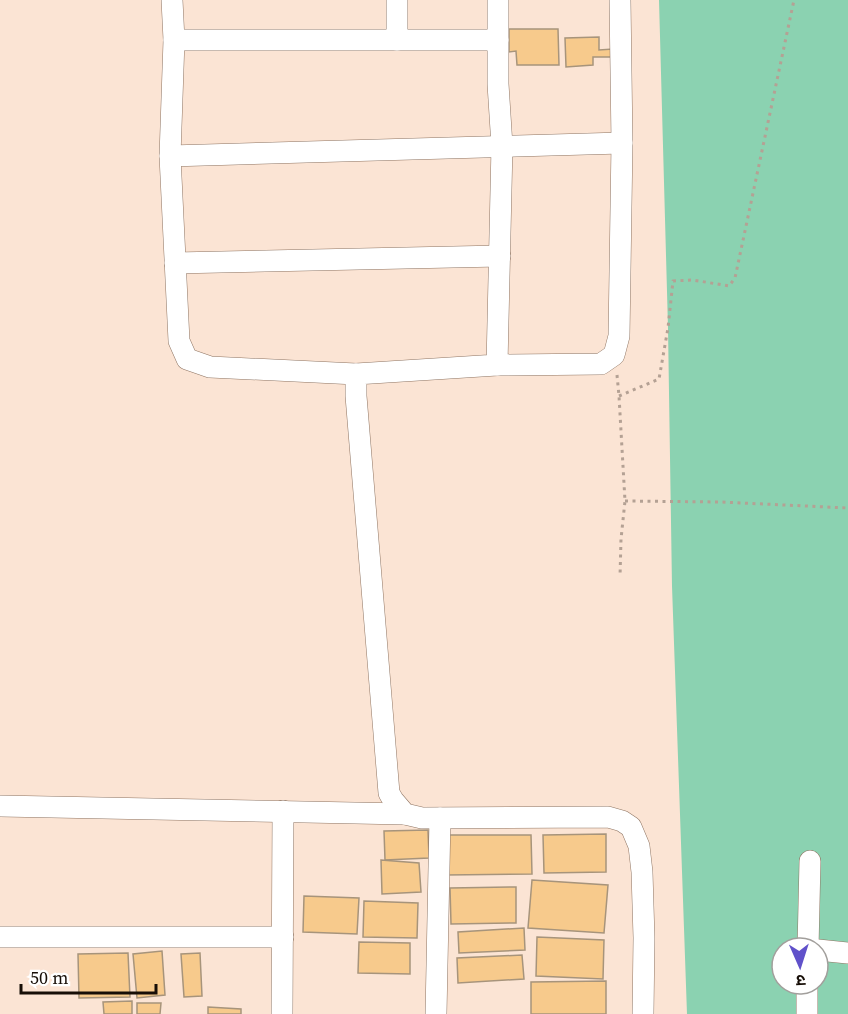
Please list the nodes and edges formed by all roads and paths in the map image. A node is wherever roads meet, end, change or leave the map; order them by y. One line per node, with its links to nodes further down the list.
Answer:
1 (172, 0): 6 (street)
2 (397, 0): 7 (street)
3 (498, 0): 8 (street)
4 (620, 0): 9 (street)
5 (794, 0): 17 (path)
6 (174, 40): 7 (street); 11 (street)
7 (397, 40): 8 (street)
8 (498, 40): 10 (street)
9 (622, 143): 10 (street); 14 (street)
10 (502, 146): 11 (street); 12 (street)
11 (170, 156): 13 (street)
12 (500, 256): 13 (street); 15 (street)
13 (175, 263): 16 (street)
14 (614, 355): 15 (street); 17 (path)
15 (497, 365): 16 (street)
16 (356, 374): 23 (street)
17 (619, 396): 18 (path)
18 (625, 501): 19 (path); 20 (path)
19 (848, 508)
20 (620, 577)
21 (0, 806): 22 (street)
22 (283, 811): 23 (street); 28 (street)
23 (405, 814): 24 (street)
24 (440, 818): 33 (street); 34 (street)
25 (810, 861): 26 (street)
26 (808, 936)
27 (0, 937): 28 (street)
28 (283, 937): 32 (street)
29 (830, 951): 30 (street)
30 (848, 952)
31 (807, 996): 35 (street)
32 (282, 1014)
33 (436, 1014)
34 (643, 1014)
35 (807, 1014)

